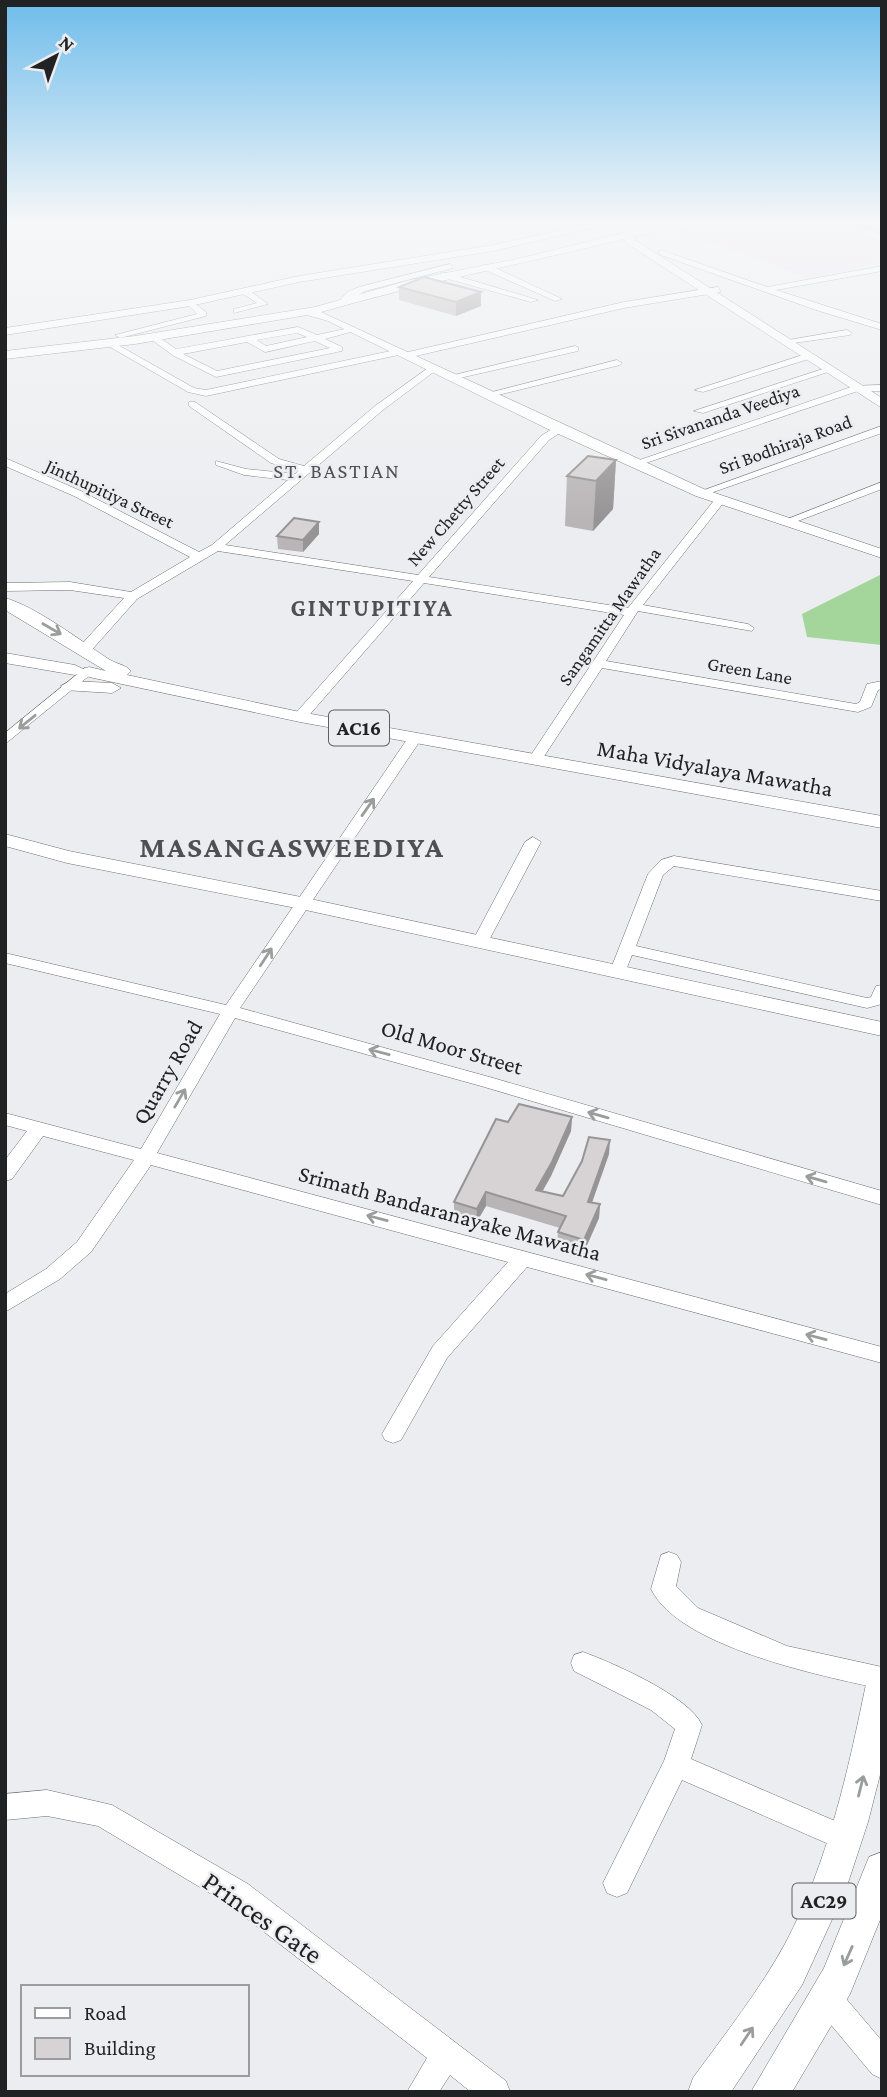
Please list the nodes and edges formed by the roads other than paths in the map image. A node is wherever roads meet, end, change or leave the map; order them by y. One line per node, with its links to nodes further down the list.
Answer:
1 (70, 322): 11 (main road)
2 (175, 322): 13 (street)
3 (247, 322): 22 (main road)
4 (254, 322): 9 (main road)
5 (337, 322): 10 (main road)
6 (548, 322): 21 (street)
7 (759, 322): 23 (main road)
8 (765, 322): 17 (main road)
9 (221, 328): 15 (street); 16 (main road)
10 (354, 330): 14 (street); 21 (main road)
11 (5, 332)
12 (847, 334): 17 (street)
13 (120, 335)
14 (319, 338): 15 (street); 20 (street)
15 (243, 339): 20 (street)
16 (157, 340): 18 (main road); 20 (street)
17 (794, 340): 29 (main road)
18 (115, 347): 21 (street); 24 (main road)
19 (575, 349): 28 (street)
20 (176, 352)
21 (404, 354): 26 (main road)
22 (5, 355): 24 (main road)
23 (809, 356): 27 (main road); 31 (street)
24 (5, 362)
25 (617, 363): 32 (street)
26 (434, 368): 28 (main road); 42 (street)
27 (829, 370): 29 (main road); 36 (street)
28 (451, 377): 32 (main road)
29 (862, 388): 30 (street); 33 (main road); 35 (main road); 41 (street, Sri Sivananda Veediya)
30 (882, 388)
31 (700, 390)
32 (486, 395): 37 (main road)
33 (882, 396)
34 (192, 404): 42 (street)
35 (882, 404)
36 (699, 411)
37 (559, 429): 41 (main road); 50 (street, New Chetty Street)
38 (882, 429): 44 (street, Sri Bodhiraja Road)
39 (5, 461): 49 (street, Jinthupitiya Street)
40 (220, 463): 42 (street)
41 (634, 464): 44 (main road)
42 (301, 474): 47 (street)
43 (882, 485): 46 (street)
44 (701, 493): 45 (main road)
45 (720, 500): 46 (main road); 54 (street, Sangamitta Mawatha)
46 (786, 522): 48 (main road)
47 (216, 547): 49 (street); 50 (street)
48 (882, 554)
49 (200, 558): 52 (street)
50 (422, 578): 54 (street); 61 (street, New Chetty Street)
51 (5, 587): 52 (street)
52 (133, 596): 58 (street)
53 (5, 603): 58 (main road, one-way to 58)
54 (633, 610): 55 (street); 57 (street, Sangamitta Mawatha)
55 (748, 628)
56 (5, 658): 58 (main road)
57 (598, 663): 59 (street, Green Lane); 64 (street, Sangamitta Mawatha)
58 (85, 666): 60 (main road); 60 (main road, Maha Vidyalaya Mawatha / AC16); 63 (street, one-way to 63)
59 (882, 685)
60 (178, 691): 61 (main road, Maha Vidyalaya Mawatha / AC16)
61 (300, 717): 62 (main road, Maha Vidyalaya Mawatha / AC16)
62 (415, 738): 64 (main road, Maha Vidyalaya Mawatha / AC16); 70 (street, Quarry Road, one-way to 62)
63 (5, 740)
64 (539, 759): 65 (main road, Maha Vidyalaya Mawatha / AC16); 66 (main road, Maha Vidyalaya Mawatha / AC16)
65 (882, 813)
66 (882, 822)
67 (5, 840): 70 (main road)
68 (533, 842): 71 (street)
69 (882, 896): 72 (street)
70 (301, 903): 71 (main road); 76 (street, Quarry Road, one-way to 70)
71 (481, 942): 74 (main road)
72 (626, 949): 74 (street); 75 (street)
73 (5, 958): 76 (street, Old Moor Street)
74 (618, 971): 77 (main road)
75 (882, 990)
76 (230, 1011): 80 (street, Quarry Road, one-way to 76); 82 (street, Old Moor Street, one-way to 76)
77 (882, 1028)
78 (5, 1119): 79 (street, Srimath Bandaranayake Mawatha)
79 (39, 1128): 80 (street, Srimath Bandaranayake Mawatha); 81 (street)
80 (146, 1157): 83 (street, Srimath Bandaranayake Mawatha, one-way to 80); 84 (street, Quarry Road)
81 (5, 1174)
82 (882, 1198)
83 (524, 1258): 85 (street, Srimath Bandaranayake Mawatha, one-way to 83); 86 (street)
84 (5, 1304)
85 (882, 1354)
86 (393, 1434)
87 (670, 1562): 89 (street)
88 (583, 1663): 91 (street)
89 (882, 1678)
90 (882, 1684): 93 (main road, AC29, one-way to 90)
91 (676, 1765): 93 (street); 95 (street)
92 (5, 1807): 97 (street, Princes Gate)
93 (847, 1839): 101 (main road, AC29, one-way to 93)
94 (882, 1870): 96 (main road, AC29, one-way to 96)
95 (617, 1883)
96 (827, 1998): 98 (street); 102 (main road, AC29)
97 (446, 2054): 99 (street); 100 (street, Princes Gate)
98 (882, 2064)
99 (422, 2092)
100 (495, 2092)
101 (708, 2092)
102 (770, 2092)

